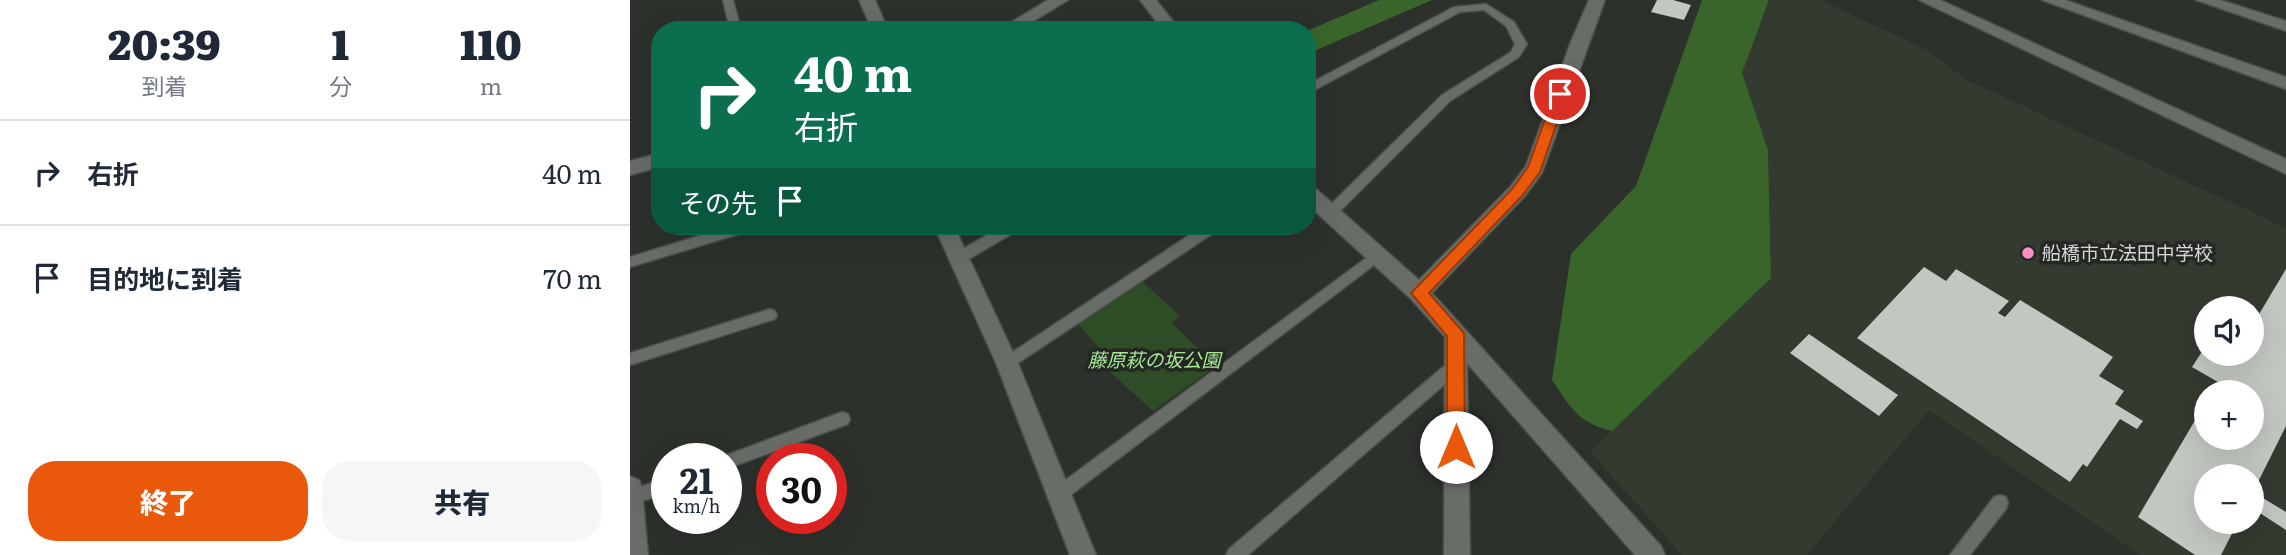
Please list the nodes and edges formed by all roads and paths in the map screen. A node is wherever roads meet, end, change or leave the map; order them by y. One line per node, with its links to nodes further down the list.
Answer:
1 (728, 0): 9 (lane)
2 (867, 0): 10 (street)
3 (1060, 0): 11 (street)
4 (1148, 0): 12 (street)
5 (1597, 0): 28 (street)
6 (1927, 0): 17 (street)
7 (2050, 0): 14 (street)
8 (2204, 0): 13 (street)
9 (734, 21)
10 (876, 21)
11 (1022, 21)
12 (1165, 21)
13 (2286, 26)
14 (2286, 83)
15 (1316, 85): 20 (lane)
16 (651, 162): 18 (street)
17 (2286, 167)
18 (630, 168)
19 (1316, 200): 20 (street)
20 (1330, 213): 25 (street)
21 (718, 235): 27 (lane)
22 (948, 235): 26 (street)
23 (998, 235): 26 (lane)
24 (1199, 235): 32 (lane)
25 (1377, 255): 28 (street); 37 (lane)
26 (957, 259): 32 (street)
27 (630, 262)
28 (1419, 293): 30 (street)
29 (769, 315): 31 (lane)
30 (1456, 333): 33 (street); 45 (street)
31 (630, 359)
32 (1007, 363): 37 (street)
33 (1455, 366): 43 (lane); 44 (street)
34 (842, 419): 35 (lane)
35 (742, 456)
36 (630, 488): 40 (street)
37 (1058, 495): 42 (street)
38 (651, 497): 40 (lane)
39 (2000, 503): 46 (lane)
40 (631, 513): 41 (street)
41 (635, 555)
42 (1083, 555)
43 (1235, 555)
44 (1457, 555)
45 (1652, 555)
46 (1959, 555)

